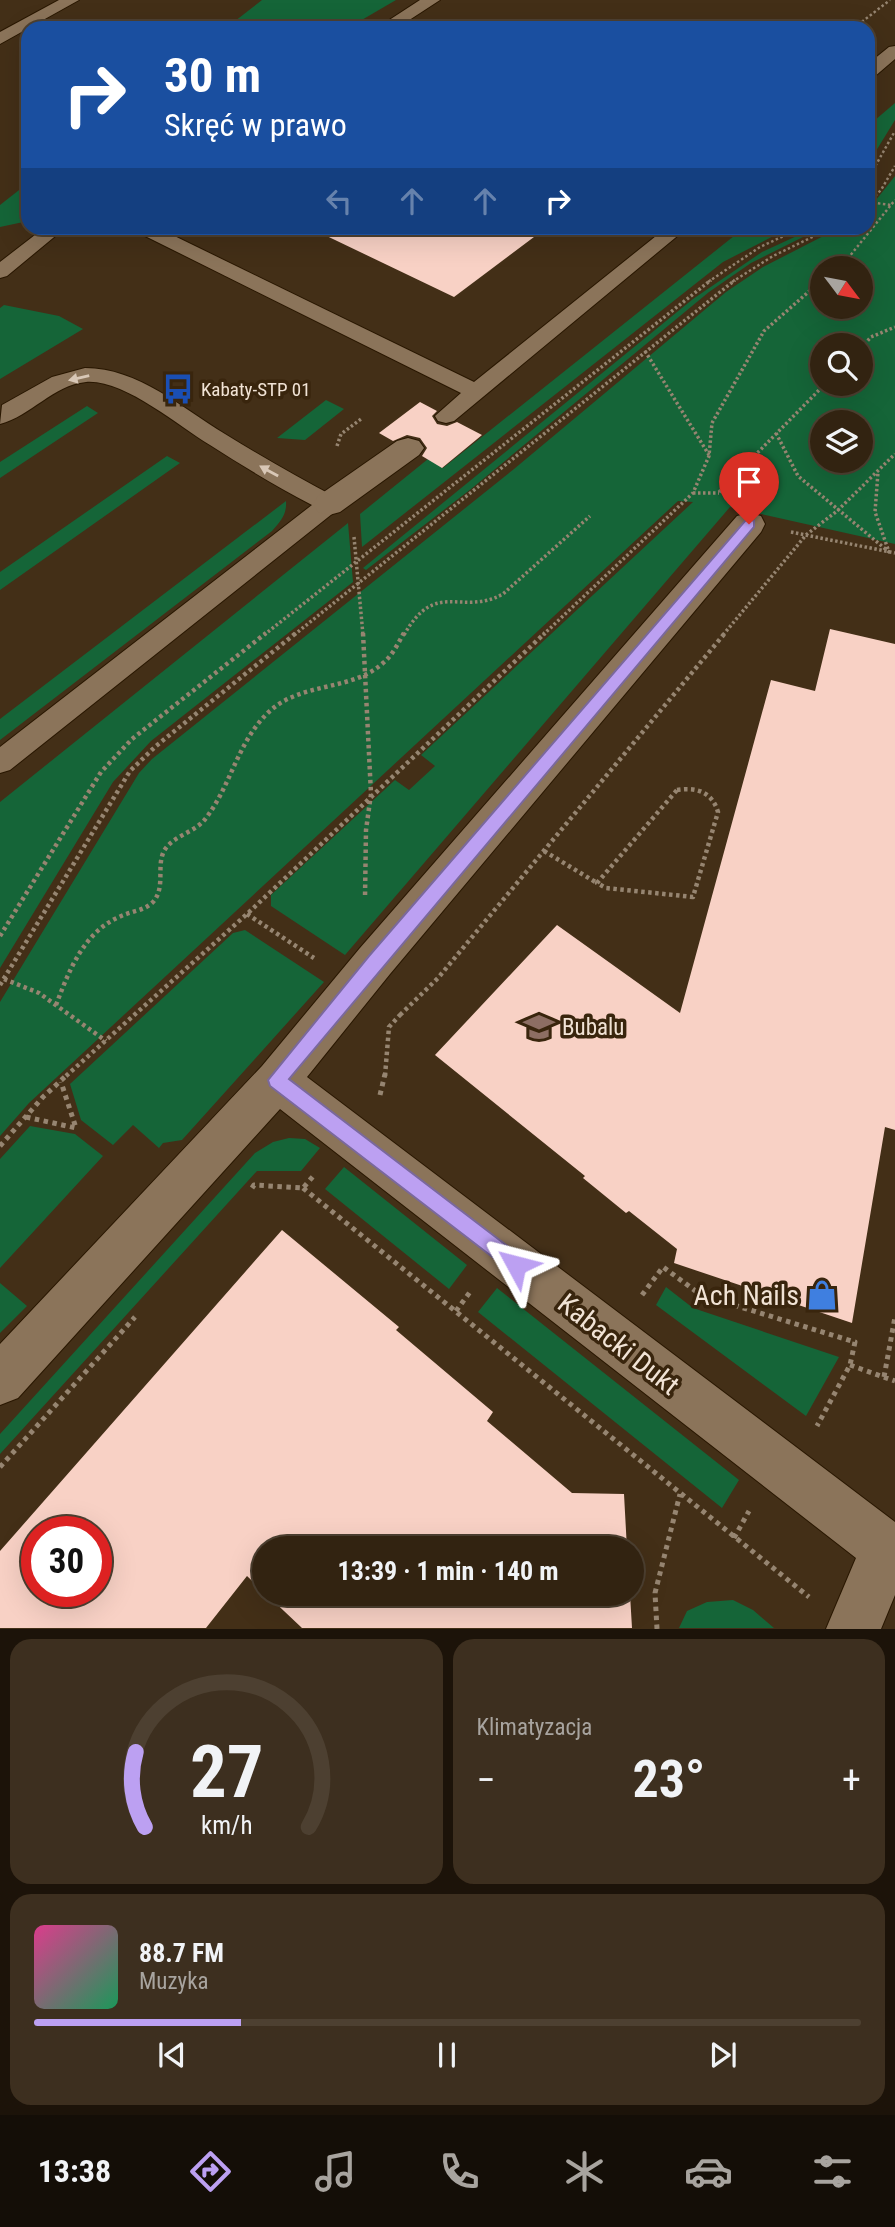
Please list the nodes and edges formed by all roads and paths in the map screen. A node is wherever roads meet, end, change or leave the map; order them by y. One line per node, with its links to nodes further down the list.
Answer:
1 (71, 0): 5 (lane)
2 (432, 0): 6 (lane)
3 (890, 0): 7 (path)
4 (0, 20): 8 (lane)
5 (32, 21)
6 (397, 21)
7 (863, 21)
8 (19, 28): 9 (lane)
9 (0, 38)
10 (895, 51): 11 (lane)
11 (875, 67)
12 (895, 131): 14 (path)
13 (895, 166): 15 (path)
14 (875, 167)
15 (875, 196)
16 (875, 203): 17 (path)
17 (894, 203): 18 (path)
18 (875, 226)
19 (46, 235): 26 (lane)
20 (158, 235): 31 (lane)
21 (668, 235): 31 (lane)
22 (786, 235): 47 (path)
23 (817, 235): 30 (path)
24 (867, 235): 25 (path)
25 (850, 256)
26 (0, 272)
27 (810, 291): 38 (path)
28 (895, 327): 29 (path)
29 (873, 337)
30 (645, 351): 38 (path); 48 (path)
31 (475, 391): 33 (lane)
32 (813, 396): 35 (path)
33 (446, 416)
34 (0, 417): 41 (lane, one-way to 34)
35 (776, 433): 40 (path); 42 (path)
36 (408, 448): 41 (street)
37 (895, 454): 39 (path)
38 (709, 456): 51 (path)
39 (878, 471): 42 (path); 46 (path)
40 (719, 492)
41 (329, 504): 47 (path); 50 (lane)
42 (837, 511): 45 (path); 46 (path)
43 (590, 516): 49 (path)
44 (749, 524): 56 (street)
45 (806, 535): 46 (path); 52 (path)
46 (892, 553)
47 (357, 561): 48 (path); 55 (path)
48 (360, 582): 49 (path); 58 (path)
49 (365, 674): 51 (path); 60 (path)
50 (0, 762)
51 (371, 794): 54 (path); 56 (path)
52 (544, 850): 53 (path); 62 (path)
53 (597, 883): 53 (path)
54 (247, 914): 57 (path); 63 (path)
55 (0, 936)
56 (375, 961): 64 (street)
57 (322, 963)
58 (4, 979): 59 (path); 60 (path)
59 (0, 985)
60 (56, 1004): 63 (path)
61 (391, 1009): 62 (path)
62 (400, 1015): 66 (path)
63 (106, 1041): 65 (path)
64 (277, 1080): 77 (street); 82 (street, Kabacki Dukt)
65 (61, 1082): 67 (path); 67 (path)
66 (375, 1103)
67 (26, 1117): 68 (path)
68 (0, 1146)
69 (320, 1167): 70 (path)
70 (303, 1188): 71 (path); 81 (path)
71 (245, 1195)
72 (638, 1301): 75 (path)
73 (136, 1316): 80 (path)
74 (895, 1317): 76 (path)
75 (850, 1365): 76 (path); 79 (path)
76 (884, 1377): 78 (path)
77 (0, 1380)
78 (895, 1381)
79 (813, 1433)
80 (0, 1467)
81 (680, 1494): 83 (path); 84 (path)
82 (892, 1547): 83 (street)
83 (837, 1617)
84 (657, 1629)

